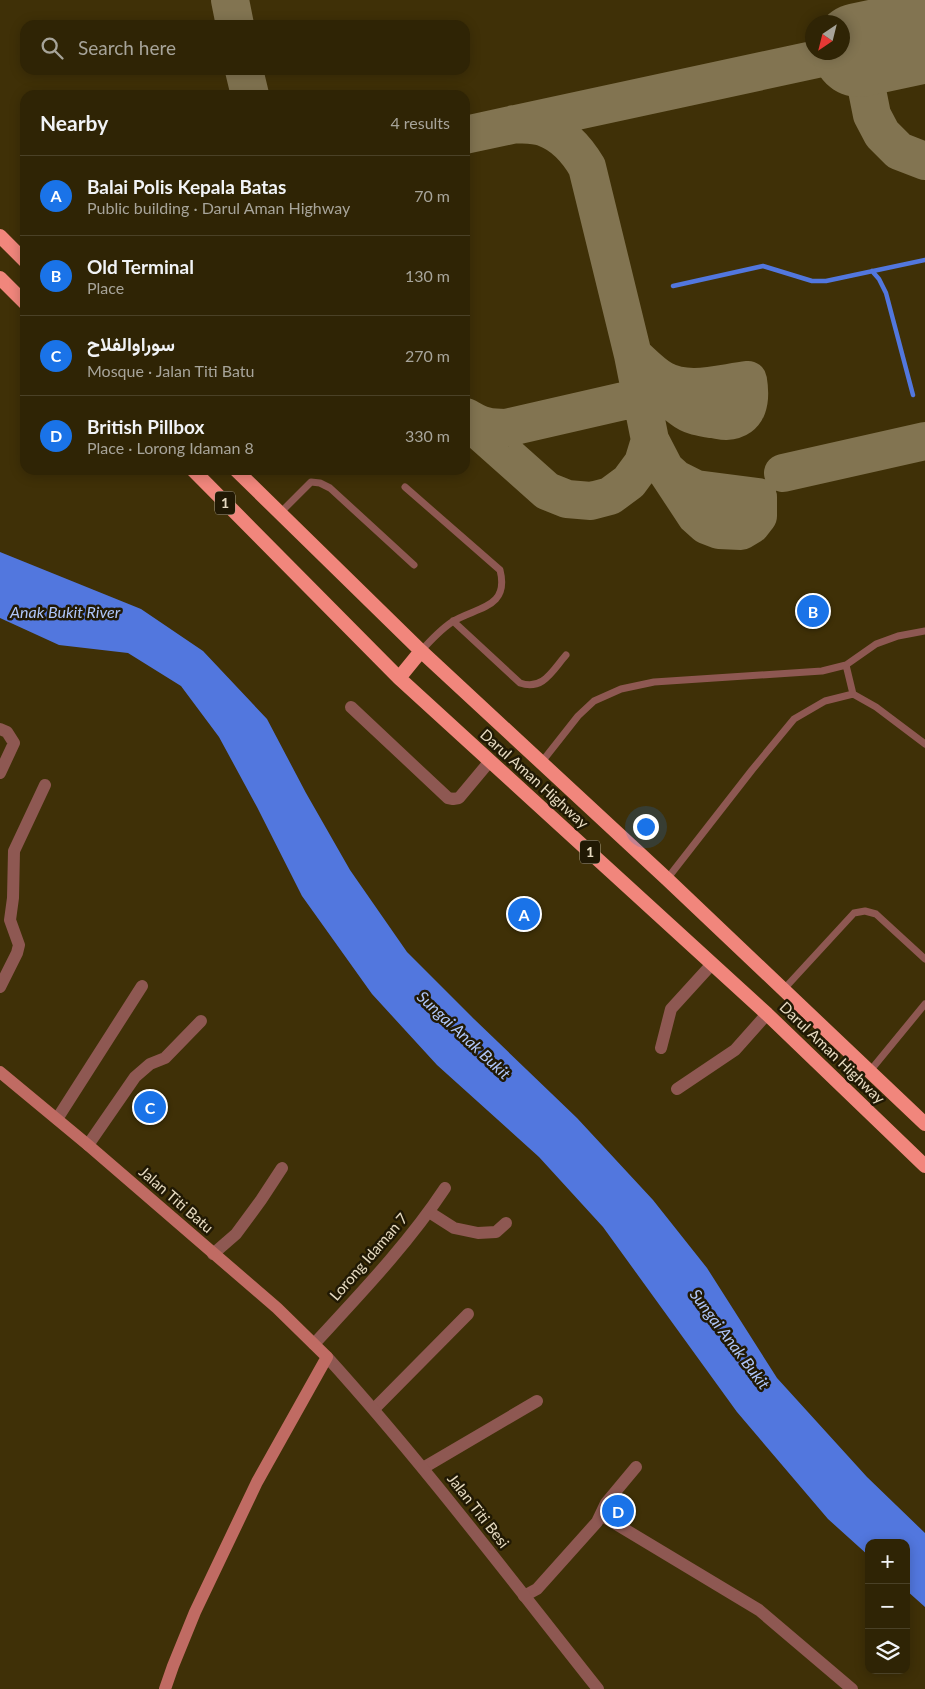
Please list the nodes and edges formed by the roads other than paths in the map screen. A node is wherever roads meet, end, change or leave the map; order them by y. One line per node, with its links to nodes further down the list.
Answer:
1 (0, 236): 2 (highway)
2 (20, 256)
3 (0, 278): 4 (highway)
4 (20, 298)
5 (198, 475): 15 (highway, Darul Aman Highway / 1)
6 (241, 475): 8 (highway, Darul Aman Highway / 1)
7 (405, 486): 10 (lane)
8 (279, 514): 9 (lane); 12 (highway, Darul Aman Highway / 1)
9 (414, 565)
10 (453, 621): 12 (lane); 13 (lane)
11 (925, 631): 14 (lane)
12 (421, 651): 15 (highway); 21 (highway, Darul Aman Highway / 1)
13 (566, 654)
14 (846, 665): 16 (lane); 21 (lane)
15 (399, 678): 20 (highway, Darul Aman Highway / 1)
16 (853, 694): 19 (lane); 24 (lane)
17 (351, 707): 20 (street)
18 (4, 731): 22 (street)
19 (925, 744)
20 (490, 761): 26 (highway, Darul Aman Highway / 1)
21 (540, 763): 24 (highway, Darul Aman Highway / 1)
22 (0, 773)
23 (45, 784): 28 (street)
24 (667, 879): 29 (highway, Darul Aman Highway / 1)
25 (925, 959): 29 (lane)
26 (712, 964): 31 (highway, Darul Aman Highway / 1); 33 (street)
27 (142, 986): 37 (street)
28 (0, 988)
29 (784, 990): 34 (highway, Darul Aman Highway / 1)
30 (925, 1004): 34 (lane)
31 (767, 1014): 36 (street); 40 (highway, Darul Aman Highway / 1)
32 (201, 1021): 39 (street)
33 (661, 1048)
34 (870, 1071): 38 (highway, Darul Aman Highway / 1)
35 (0, 1072): 37 (main road, Jalan Titi Batu)
36 (677, 1089)
37 (57, 1119): 39 (main road, Jalan Titi Batu)
38 (925, 1124)
39 (88, 1145): 45 (main road, Jalan Titi Batu)
40 (925, 1166)
41 (282, 1168): 45 (street)
42 (445, 1188): 43 (street, Lorong Idaman 7)
43 (429, 1212): 44 (street); 47 (street, Lorong Idaman 7)
44 (506, 1223)
45 (213, 1254): 47 (main road, Jalan Titi Batu)
46 (468, 1314): 50 (street)
47 (314, 1344): 48 (main road, Jalan Titi Batu)
48 (327, 1357): 50 (street, Jalan Titi Besi); 55 (main road)
49 (537, 1401): 52 (street)
50 (374, 1409): 52 (street, Jalan Titi Besi)
51 (636, 1467): 53 (street)
52 (423, 1468): 54 (street, Jalan Titi Besi)
53 (601, 1515): 54 (street); 57 (street)
54 (524, 1596): 56 (street, Jalan Titi Besi)
55 (166, 1689)
56 (598, 1689)
57 (852, 1689)

